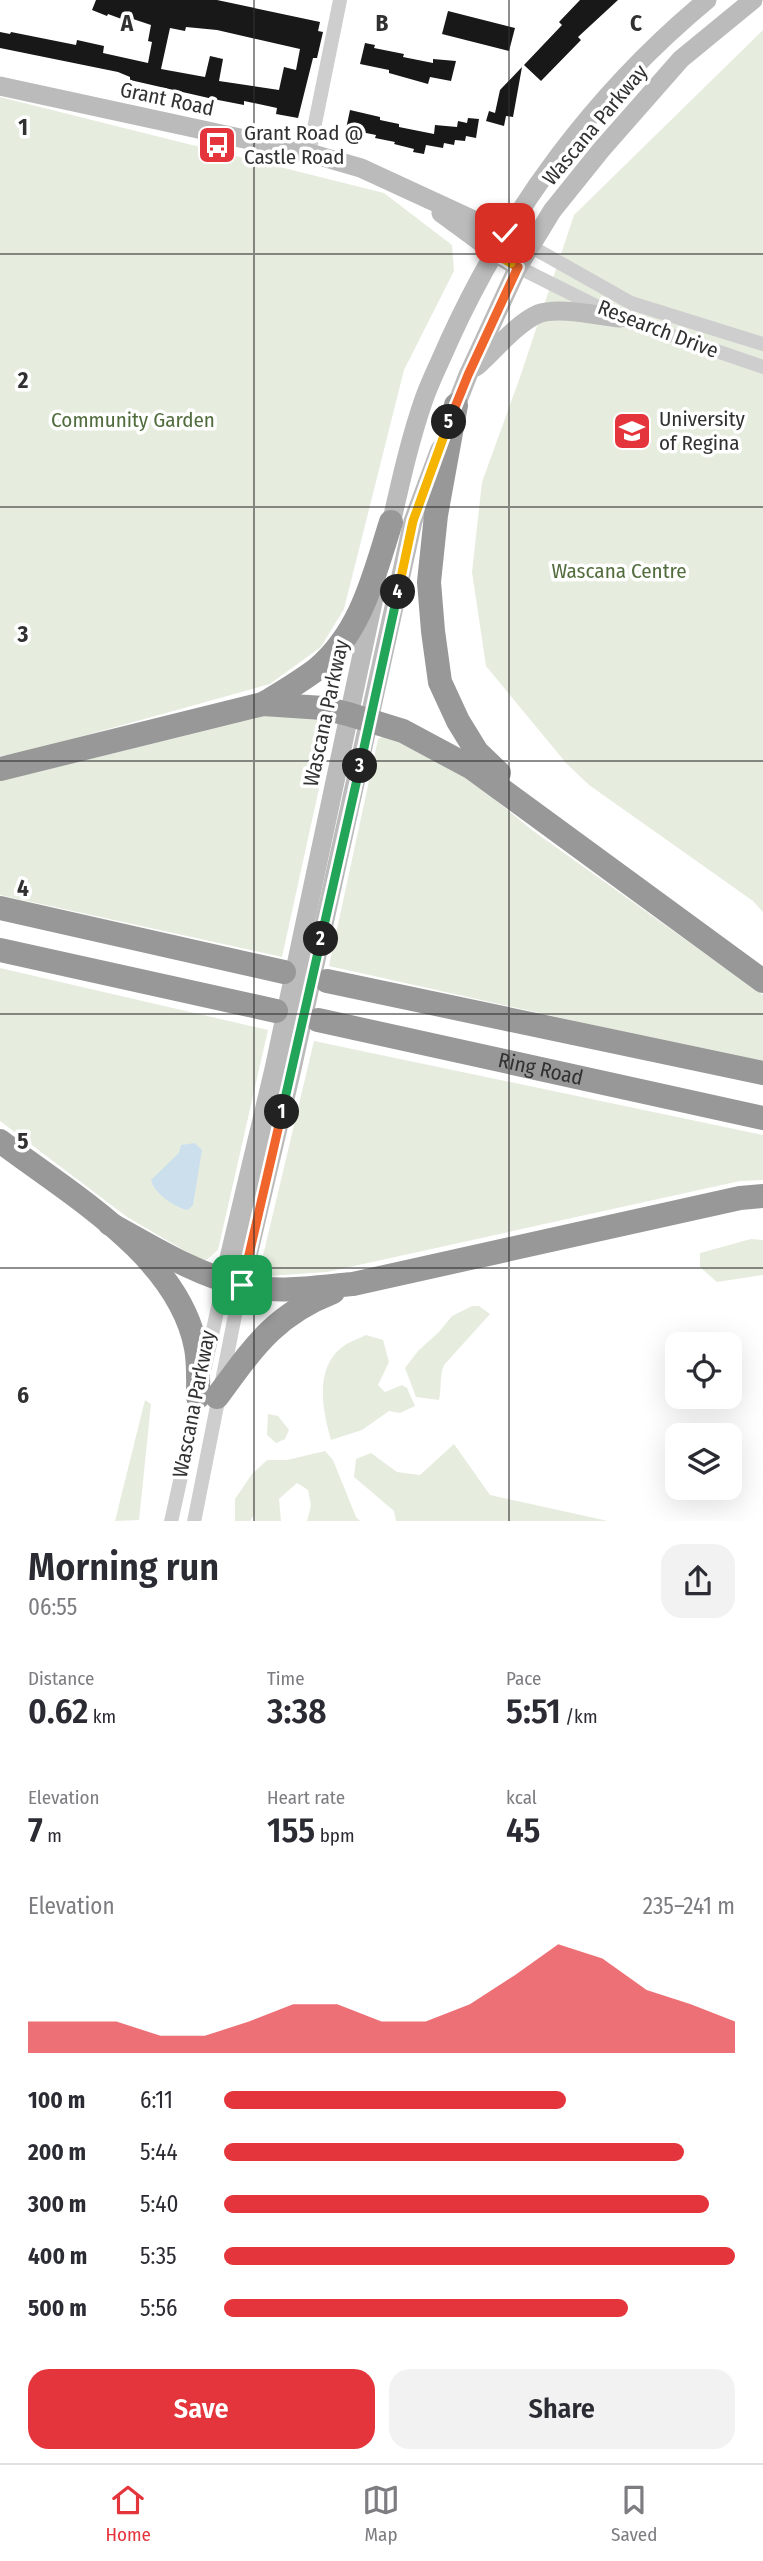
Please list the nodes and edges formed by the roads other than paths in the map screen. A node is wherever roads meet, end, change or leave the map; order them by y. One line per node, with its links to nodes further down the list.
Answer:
1 (708, 0): 7 (main road, Wascana Parkway)
2 (753, 0): 8 (main road, Wascana Parkway)
3 (336, 1): 5 (street)
4 (0, 86): 5 (main road, Grant Road)
5 (309, 153): 6 (main road, Grant Road)
6 (403, 187): 7 (main road, Grant Road); 9 (main road, Grant Road)
7 (505, 233): 8 (main road, Grant Road); 9 (main road, Wascana Parkway)
8 (530, 246): 10 (main road, Wascana Parkway); 12 (street, Research Drive)
9 (494, 253): 10 (main road, Grant Road); 16 (main road, Wascana Parkway)
10 (518, 267): 11 (street, Research Drive); 14 (main road, Wascana Parkway)
11 (620, 318): 13 (street, Research Drive); 14 (main road)
12 (763, 344)
13 (763, 367)
14 (468, 375): 15 (main road, Wascana Parkway)
15 (456, 405): 18 (main road, Wascana Parkway); 20 (highway)
16 (391, 522): 17 (highway); 18 (main road, Wascana Parkway)
17 (263, 704): 18 (highway); 19 (highway)
18 (359, 718): 20 (highway); 33 (main road, Wascana Parkway)
19 (0, 769)
20 (557, 830): 25 (highway)
21 (0, 908): 23 (highway)
22 (0, 950): 26 (highway)
23 (284, 972)
24 (327, 981): 28 (highway, Ring Road)
25 (763, 981)
26 (276, 1011)
27 (318, 1020): 29 (highway, Ring Road)
28 (763, 1073)
29 (763, 1118)
30 (0, 1141): 32 (highway)
31 (763, 1196): 34 (highway)
32 (110, 1224): 33 (highway); 35 (highway)
33 (233, 1282): 34 (highway); 35 (street, Wascana Parkway)
34 (353, 1284): 35 (highway)
35 (208, 1397): 36 (street, Wascana Parkway); 37 (street, Wascana Parkway)
36 (171, 1521)
37 (194, 1521)

